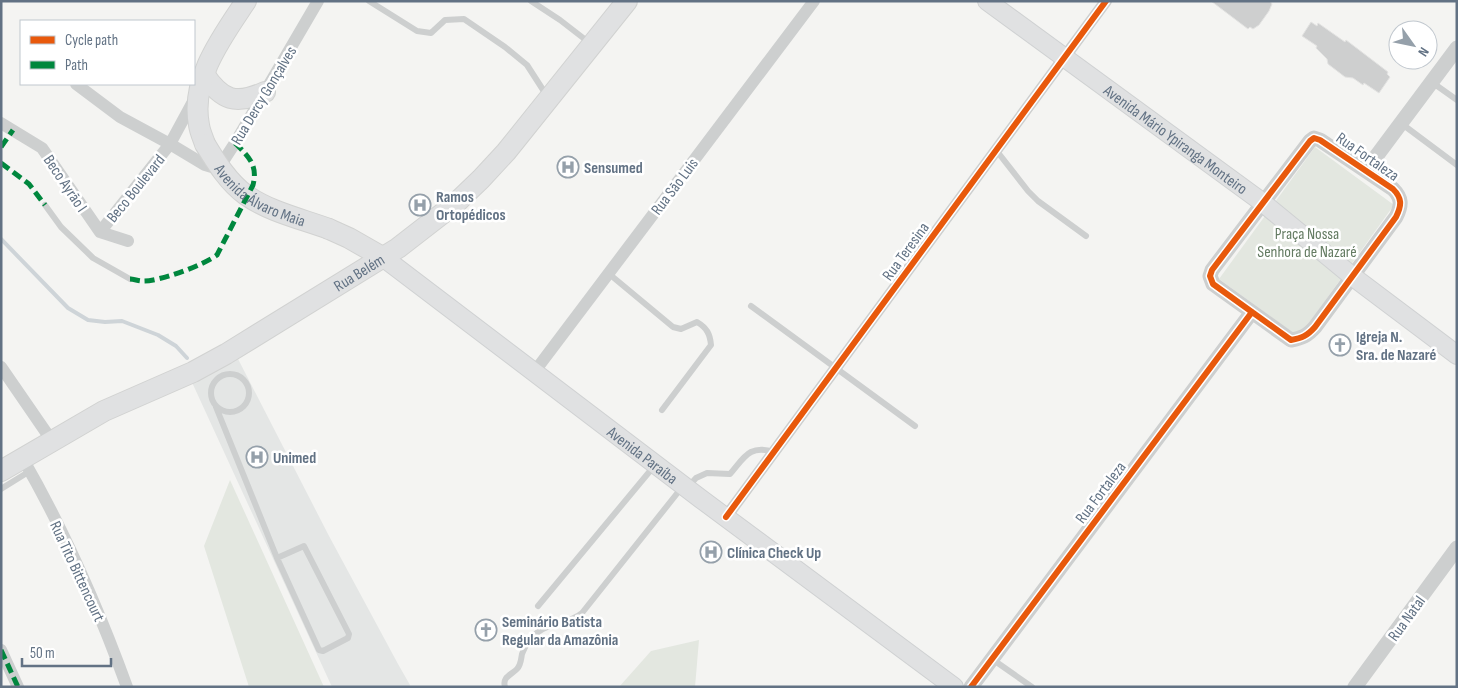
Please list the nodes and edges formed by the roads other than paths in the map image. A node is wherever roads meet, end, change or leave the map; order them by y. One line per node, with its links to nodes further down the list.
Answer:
1 (246, 1): 12 (main road)
2 (318, 1): 15 (street, Rua Dercy Gonçalves)
3 (369, 1): 16 (lane)
4 (531, 1): 9 (lane)
5 (627, 1): 9 (main road, Rua Belém)
6 (814, 1): 31 (street, Rua São Luis)
7 (986, 1): 11 (main road, Avenida Mário Ypiranga Monteiro)
8 (1106, 1): 11 (street, Rua Teresina)
9 (592, 44): 16 (main road, Rua Belém)
10 (1457, 48): 13 (street, Rua Fortaleza)
11 (1064, 58): 21 (street, Rua Teresina); 24 (main road, Avenida Mário Ypiranga Monteiro)
12 (202, 82): 15 (main road); 20 (street, Beco Boulevard); 26 (main road, Avenida Álvaro Maia, bridge)
13 (1432, 82): 17 (lane); 19 (street, Rua Fortaleza)
14 (77, 85): 20 (street, Beco Boulevard)
15 (265, 92): 20 (street, Rua Dercy Gonçalves)
16 (548, 99): 30 (main road, Rua Belém)
17 (1457, 100)
18 (1, 123): 27 (street, Beco Ayrão I)
19 (1401, 123): 22 (lane); 23 (street, Rua Fortaleza)
20 (170, 144): 27 (street, Beco Boulevard)
21 (996, 150): 28 (lane); 39 (street, Rua Teresina)
22 (1457, 166)
23 (1366, 170): 24 (street, Rua Fortaleza); 32 (street, Rua Fortaleza)
24 (1262, 202): 32 (main road, Avenida Mário Ypiranga Monteiro); 35 (street, Rua Fortaleza)
25 (45, 205): 33 (lane)
26 (329, 229): 30 (main road, Avenida Paraíba)
27 (100, 232): 29 (street)
28 (1086, 236)
29 (128, 241)
30 (384, 258): 38 (main road, Rua Belém); 40 (main road, Avenida Paraíba)
31 (608, 274): 40 (street, Rua São Luis); 42 (lane)
32 (1352, 276): 35 (street, Rua Fortaleza); 36 (main road, Avenida Mário Ypiranga Monteiro)
33 (130, 279)
34 (751, 306): 39 (lane)
35 (1252, 312): 56 (street, Rua Fortaleza)
36 (1457, 355)
37 (1, 367): 44 (street)
38 (219, 368): 41 (lane); 41 (lane); 44 (main road, Rua Belém)
39 (836, 368): 43 (lane); 45 (street, Rua Teresina)
40 (535, 371): 46 (main road, Avenida Paraíba)
41 (216, 407): 53 (lane)
42 (662, 410)
43 (915, 426)
44 (52, 441): 47 (main road, Rua Belém)
45 (774, 452): 49 (lane); 51 (street, Rua Teresina)
46 (656, 464): 49 (main road, Avenida Paraíba); 54 (lane)
47 (27, 465): 48 (main road, Rua Belém); 50 (lane); 58 (street, Rua Tito Bittencourt)
48 (1, 471)
49 (686, 487): 51 (main road, Avenida Paraíba); 59 (lane)
50 (1, 489)
51 (726, 517): 60 (main road, Avenida Paraíba)
52 (1457, 548): 63 (street, Rua Natal)
53 (277, 558): 53 (lane)
54 (538, 606)
55 (1, 650): 57 (street)
56 (992, 659): 61 (street, Rua Fortaleza); 62 (lane)
57 (18, 687)
58 (127, 687)
59 (505, 687)
60 (954, 687)
61 (971, 687)
62 (1032, 687)
63 (1355, 687)

